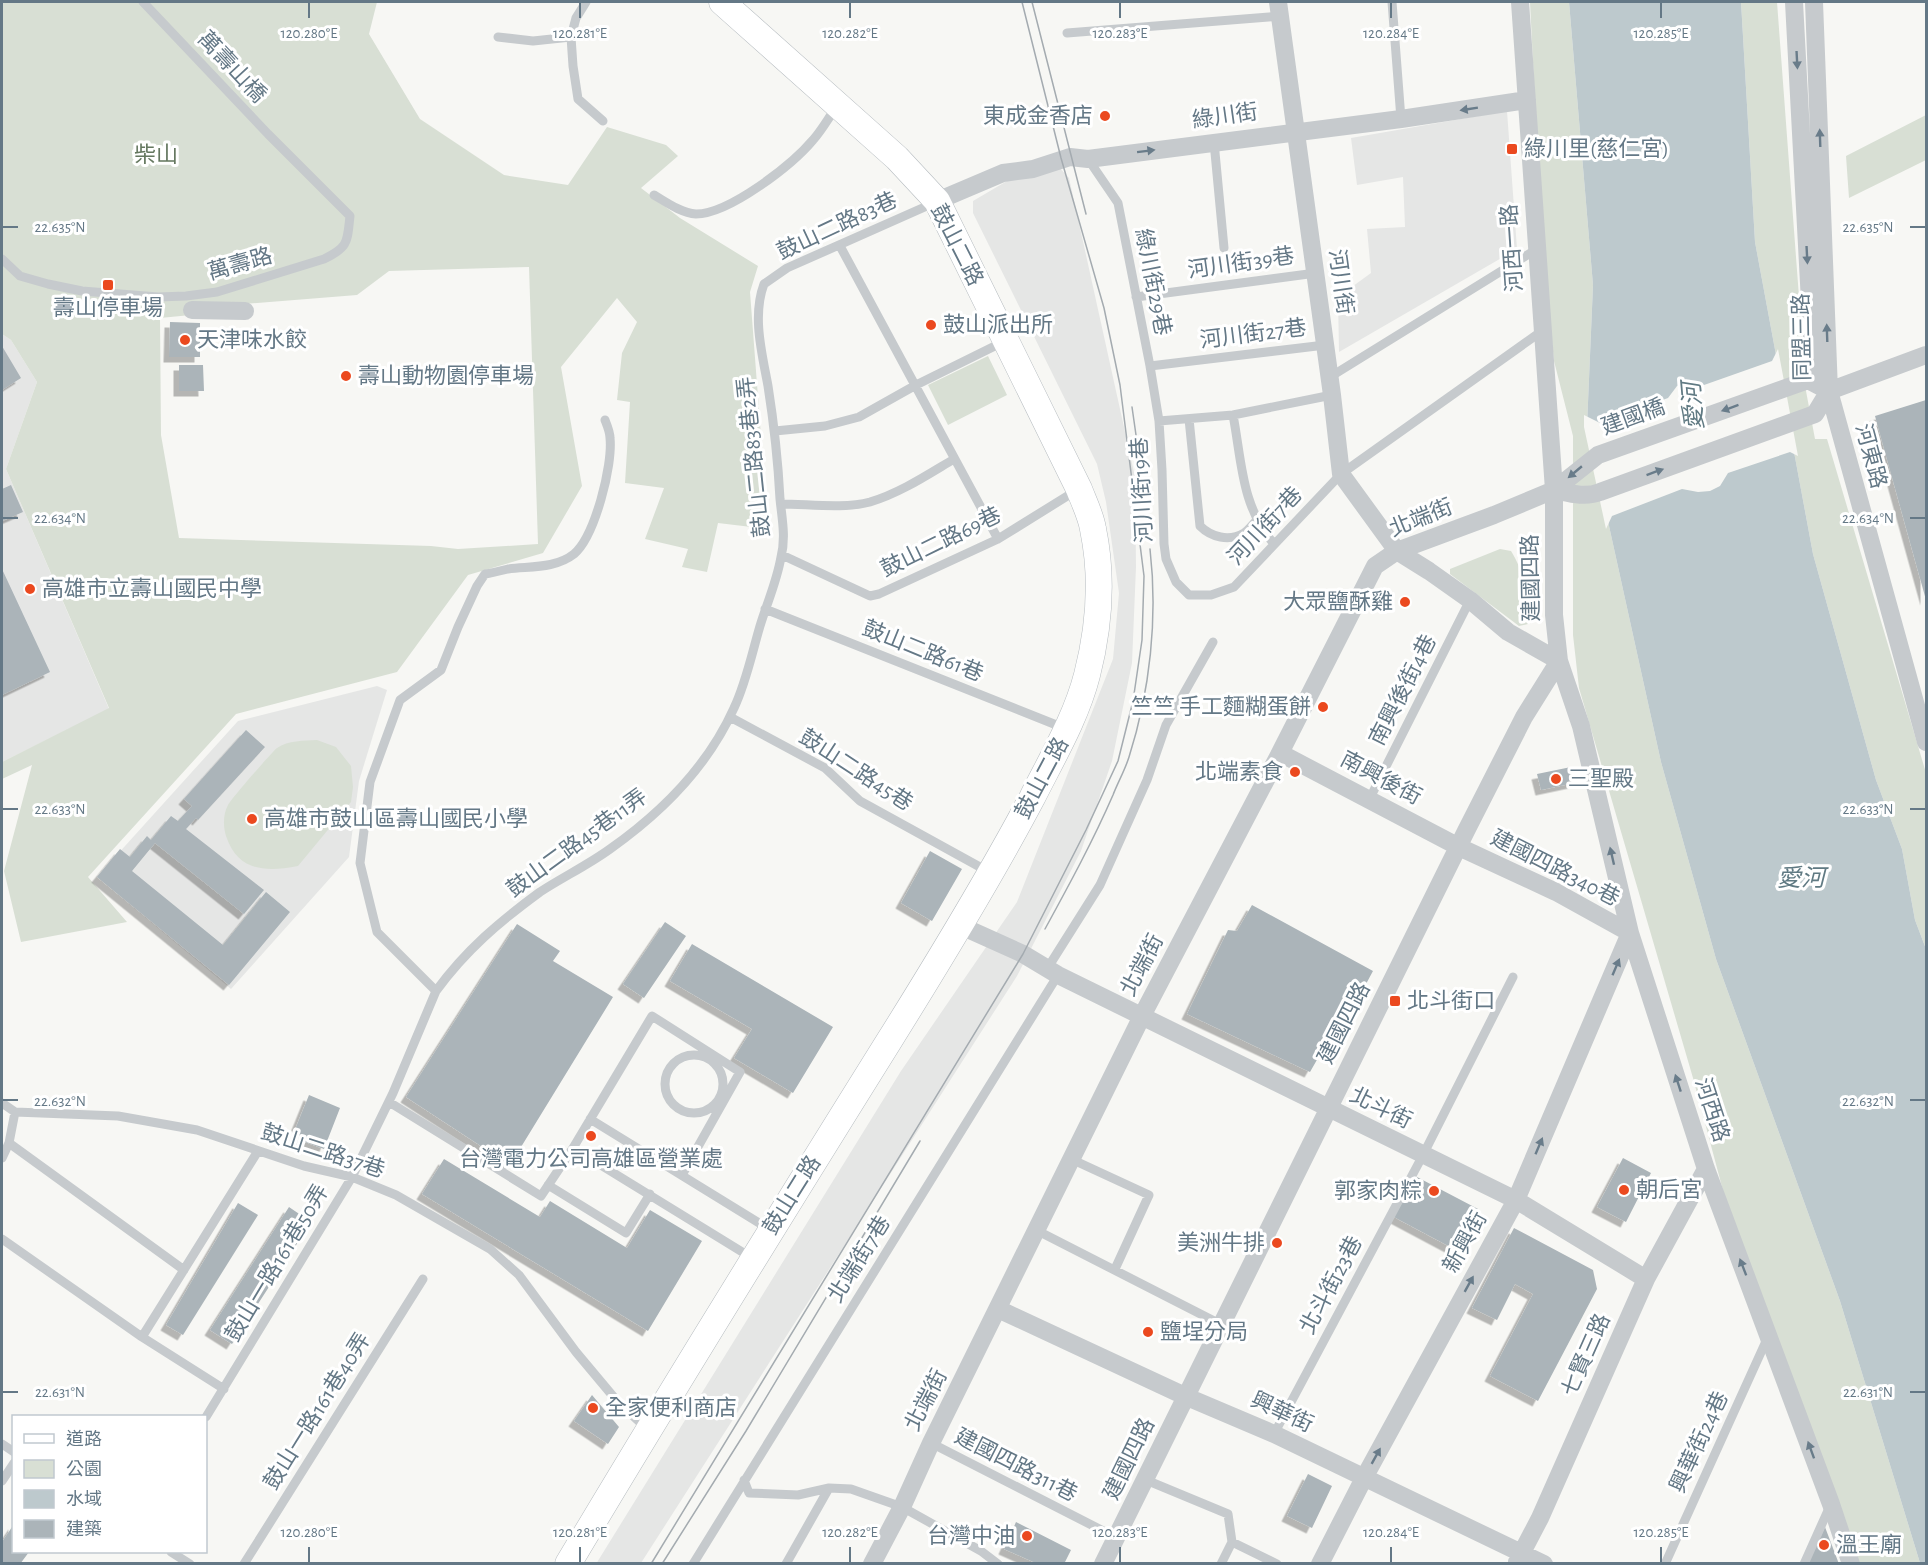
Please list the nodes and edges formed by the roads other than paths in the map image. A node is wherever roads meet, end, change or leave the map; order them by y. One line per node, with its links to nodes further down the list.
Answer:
1 (143, 2): 17 (lane, 萬壽山橋)
2 (586, 2): 11 (lane)
3 (722, 2): 13 (street, 鼓山二路)
4 (1392, 2): 14 (lane)
5 (1520, 2): 12 (street, 河西一路)
6 (1794, 2): 38 (street, 同盟三路, one-way to 38)
7 (1814, 2): 38 (street, 同盟三路, one-way to 7)
8 (1280, 9): 9 (lane); 16 (street, 河川街)
9 (1067, 33)
10 (498, 37): 11 (lane)
11 (571, 37): 15 (lane)
12 (1527, 100): 14 (street, 綠川街, one-way to 14); 24 (street, 河西一路)
13 (838, 104): 20 (lane); 21 (street, 鼓山二路)
14 (1401, 119): 16 (street, 綠川街)
15 (603, 121)
16 (1297, 131): 18 (street, 綠川街); 26 (street, 河川街)
17 (268, 134): 25 (lane, 萬壽路)
18 (1214, 142): 19 (street, 綠川街, one-way to 18); 23 (lane)
19 (1088, 159): 21 (street, 綠川街); 28 (lane, 綠川街29巷)
20 (654, 195)
21 (937, 201): 22 (lane, 鼓山二路83巷); 32 (street, 鼓山二路)
22 (840, 246): 27 (lane, 鼓山二路83巷); 36 (lane)
23 (1224, 248)
24 (1537, 249): 31 (street, 河西一路); 37 (lane)
25 (2, 259)
26 (1316, 273): 28 (lane, 河川街39巷); 33 (street, 河川街)
27 (760, 294): 43 (lane, 鼓山二路83巷2弄)
28 (1136, 297): 35 (lane, 綠川街29巷)
29 (192, 310): 30 (street)
30 (245, 311)
31 (1542, 331): 45 (lane, 河川街7巷); 47 (street, 河西一路)
32 (1005, 341): 36 (lane); 46 (street, 鼓山二路)
33 (1325, 345): 35 (lane, 河川街27巷); 37 (street, 河川街)
34 (1926, 355): 38 (street)
35 (1150, 366): 42 (lane, 綠川街29巷)
36 (916, 385): 43 (lane); 44 (lane)
37 (1331, 386): 39 (lane, 河川街19巷); 45 (street, 河川街)
38 (1829, 391): 47 (street, one-way to 38); 47 (street, 建國橋, one-way to 47); 61 (street, 河東路)
39 (1233, 415): 40 (lane, 河川街19巷); 49 (lane)
40 (1189, 419): 42 (lane, 河川街19巷); 49 (lane)
41 (605, 420): 70 (lane)
42 (1159, 421): 54 (lane, 河川街19巷)
43 (775, 431): 48 (lane, 鼓山二路83巷2弄)
44 (954, 459): 48 (lane); 50 (lane)
45 (1341, 474): 51 (lane, 河川街7巷); 52 (street, 河川街)
46 (1079, 489): 50 (lane, 鼓山二路69巷); 60 (street, 鼓山二路)
47 (1554, 490): 52 (street, 北端街); 58 (street, 建國四路)
48 (781, 504): 53 (lane, 鼓山二路83巷2弄)
49 (1257, 520): 51 (lane)
50 (998, 539): 53 (lane, 鼓山二路69巷)
51 (1274, 544): 54 (lane, 河川街7巷)
52 (1397, 551): 55 (street); 62 (street, 北端街)
53 (782, 555): 56 (lane, 鼓山二路83巷2弄)
54 (1211, 595)
55 (1470, 600): 58 (street); 63 (lane, 南興後街4巷)
56 (765, 609): 59 (lane, 鼓山二路83巷2弄); 60 (lane, 鼓山二路61巷)
57 (1213, 642): 68 (lane, 北端街7巷)
58 (1559, 661): 64 (street, 建國四路); 67 (street, 河西路, one-way to 58)
59 (730, 717): 65 (lane, 鼓山二路45巷); 70 (lane, 鼓山二路45巷11弄)
60 (1067, 730): 65 (street, 鼓山二路)
61 (1926, 742)
62 (1280, 753): 63 (street, 南興後街); 71 (street, 北端街)
63 (1370, 798): 64 (street, 南興後街)
64 (1459, 847): 67 (street, 建國四路340巷); 77 (street, 建國四路)
65 (992, 873): 66 (street, 鼓山二路)
66 (961, 926): 68 (street, 北斗街); 93 (street, 鼓山二路)
67 (1630, 933): 87 (street, 河西路, one-way to 67); 92 (street, 新興街, one-way to 67)
68 (1052, 972): 71 (street, 北斗街); 113 (lane, 北端街7巷)
69 (1513, 977): 84 (lane)
70 (436, 992): 75 (lane, 鼓山一路161巷50弄)
71 (1142, 1016): 77 (street, 北斗街); 86 (street, 北端街)
72 (700, 1051): 73 (lane); 74 (lane); 74 (lane); 80 (lane)
73 (733, 1086): 74 (lane); 79 (lane)
74 (721, 1094): 79 (lane)
75 (389, 1102): 89 (lane, 鼓山一路161巷50弄); 90 (lane)
76 (2, 1103): 78 (lane)
77 (1328, 1108): 84 (street, 北斗街); 102 (street, 建國四路)
78 (15, 1112): 81 (lane); 83 (lane, 鼓山二路37巷)
79 (718, 1112): 88 (lane)
80 (590, 1119): 82 (lane); 88 (lane)
81 (9, 1143): 85 (lane); 98 (lane)
82 (573, 1148): 90 (lane); 91 (lane)
83 (258, 1151): 89 (lane, 鼓山二路37巷); 98 (lane)
84 (1423, 1155): 92 (street, 北斗街); 109 (lane, 北斗街23巷)
85 (2, 1158)
86 (1071, 1159): 94 (street, 北端街); 97 (lane)
87 (1706, 1169): 100 (street, 七賢三路); 103 (street, 河西路, one-way to 87)
88 (682, 1175): 93 (lane)
89 (352, 1177): 105 (lane, 鼓山一路161巷50弄); 108 (lane, 鼓山二路37巷)
90 (548, 1185): 91 (lane)
91 (650, 1194): 96 (lane)
92 (1516, 1200): 100 (street, 北斗街); 112 (street, 新興街, one-way to 92)
93 (771, 1230): 96 (street, 鼓山二路)
94 (1036, 1230): 97 (lane); 101 (street, 北端街)
95 (2, 1239): 104 (lane)
96 (752, 1258): 108 (street, 鼓山二路)
97 (1115, 1269): 102 (lane)
98 (184, 1270): 104 (lane)
99 (423, 1279): 124 (lane, 鼓山一路161巷40弄)
100 (1646, 1279): 122 (street, 七賢三路)
101 (998, 1309): 106 (street, 興華街); 110 (street, 北端街)
102 (1222, 1325): 106 (street, 建國四路)
103 (1769, 1336): 117 (street, 河西路, one-way to 103); 135 (lane, 興華街24巷)
104 (142, 1337): 105 (lane)
105 (224, 1389): 107 (lane, 鼓山一路161巷50弄)
106 (1187, 1397): 109 (street, 興華街); 114 (street, 建國四路)
107 (207, 1415)
108 (648, 1431): 125 (street, 鼓山二路)
109 (1274, 1434): 112 (street, 興華街)
110 (931, 1443): 118 (street, 北端街); 119 (lane, 建國四路311巷)
111 (12, 1466): 115 (lane)
112 (1364, 1478): 122 (street, 興華街); 133 (street, 新興街)
113 (744, 1480): 116 (lane); 126 (lane, 北端街7巷)
114 (1146, 1480): 119 (street, 建國四路); 120 (lane)
115 (2, 1481)
116 (829, 1488): 118 (lane); 127 (lane)
117 (1831, 1504): 136 (lane); 137 (street, 河西路)
118 (902, 1507): 128 (street, 北端街); 129 (lane)
119 (1117, 1538): 130 (street, 建國四路)
120 (1232, 1542): 131 (lane); 132 (lane)
121 (174, 1553): 123 (lane)
122 (1519, 1558): 134 (street, 興華街)
123 (190, 1563)
124 (243, 1563)
125 (568, 1563)
126 (693, 1563)
127 (786, 1563)
128 (872, 1563)
129 (998, 1563)
130 (1104, 1563)
131 (1221, 1563)
132 (1277, 1563)
133 (1320, 1563)
134 (1544, 1563)
135 (1665, 1563)
136 (1804, 1563)
137 (1851, 1563)

